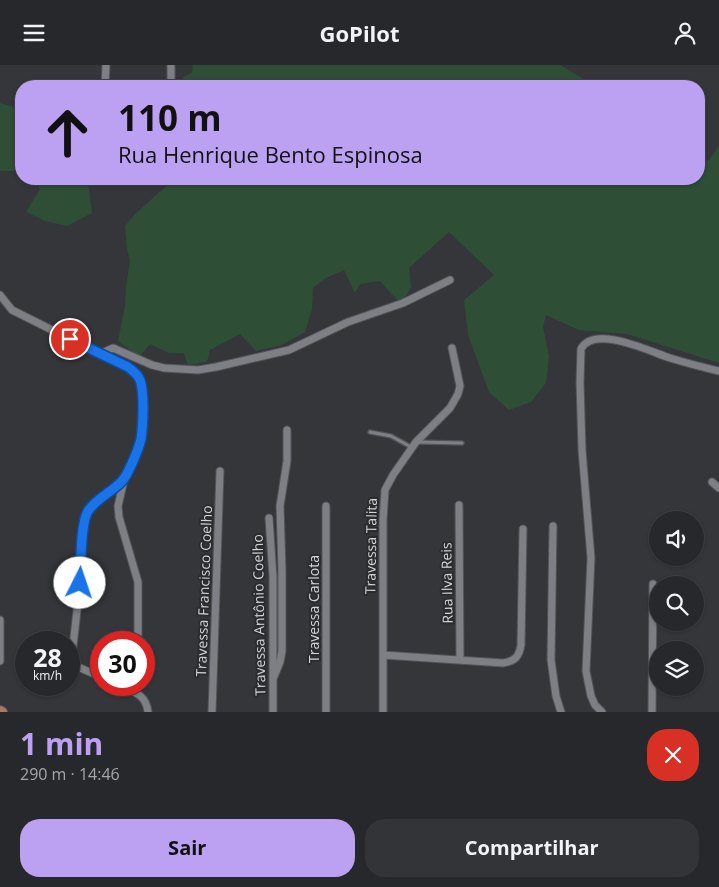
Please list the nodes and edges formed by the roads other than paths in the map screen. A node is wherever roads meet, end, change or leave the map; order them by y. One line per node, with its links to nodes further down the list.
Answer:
1 (106, 65): 3 (street)
2 (171, 65): 4 (street)
3 (105, 80)
4 (172, 80)
5 (450, 280): 8 (street)
6 (0, 295): 8 (street)
7 (452, 348): 13 (street, Travessa Talita)
8 (100, 354): 15 (street)
9 (719, 371): 40 (street)
10 (286, 430): 24 (street)
11 (370, 432): 13 (lane)
12 (462, 443): 13 (lane)
13 (414, 445): 29 (street, Travessa Talita)
14 (220, 471): 35 (street, Travessa Francisco Coelho)
15 (124, 480): 26 (street); 27 (street)
16 (712, 482): 17 (street)
17 (719, 488)
18 (459, 505): 30 (street, Rua Ilva Reis)
19 (326, 506): 37 (street, Travessa Carlota)
20 (270, 518): 23 (street, Travessa Antônio Coelho)
21 (553, 526): 39 (street)
22 (522, 529): 30 (street)
23 (273, 592): 24 (street); 32 (street, Travessa Antônio Coelho)
24 (282, 593): 32 (street)
25 (0, 620): 31 (street)
26 (74, 631)
27 (138, 631)
28 (653, 631): 41 (street)
29 (383, 655): 30 (street); 38 (street, Travessa Talita)
30 (460, 660)
31 (0, 661)
32 (273, 679): 36 (street, Travessa Antônio Coelho)
33 (142, 696): 34 (street)
34 (148, 712)
35 (212, 712)
36 (273, 712)
37 (326, 712)
38 (383, 712)
39 (561, 712)
40 (602, 712)
41 (652, 712)

